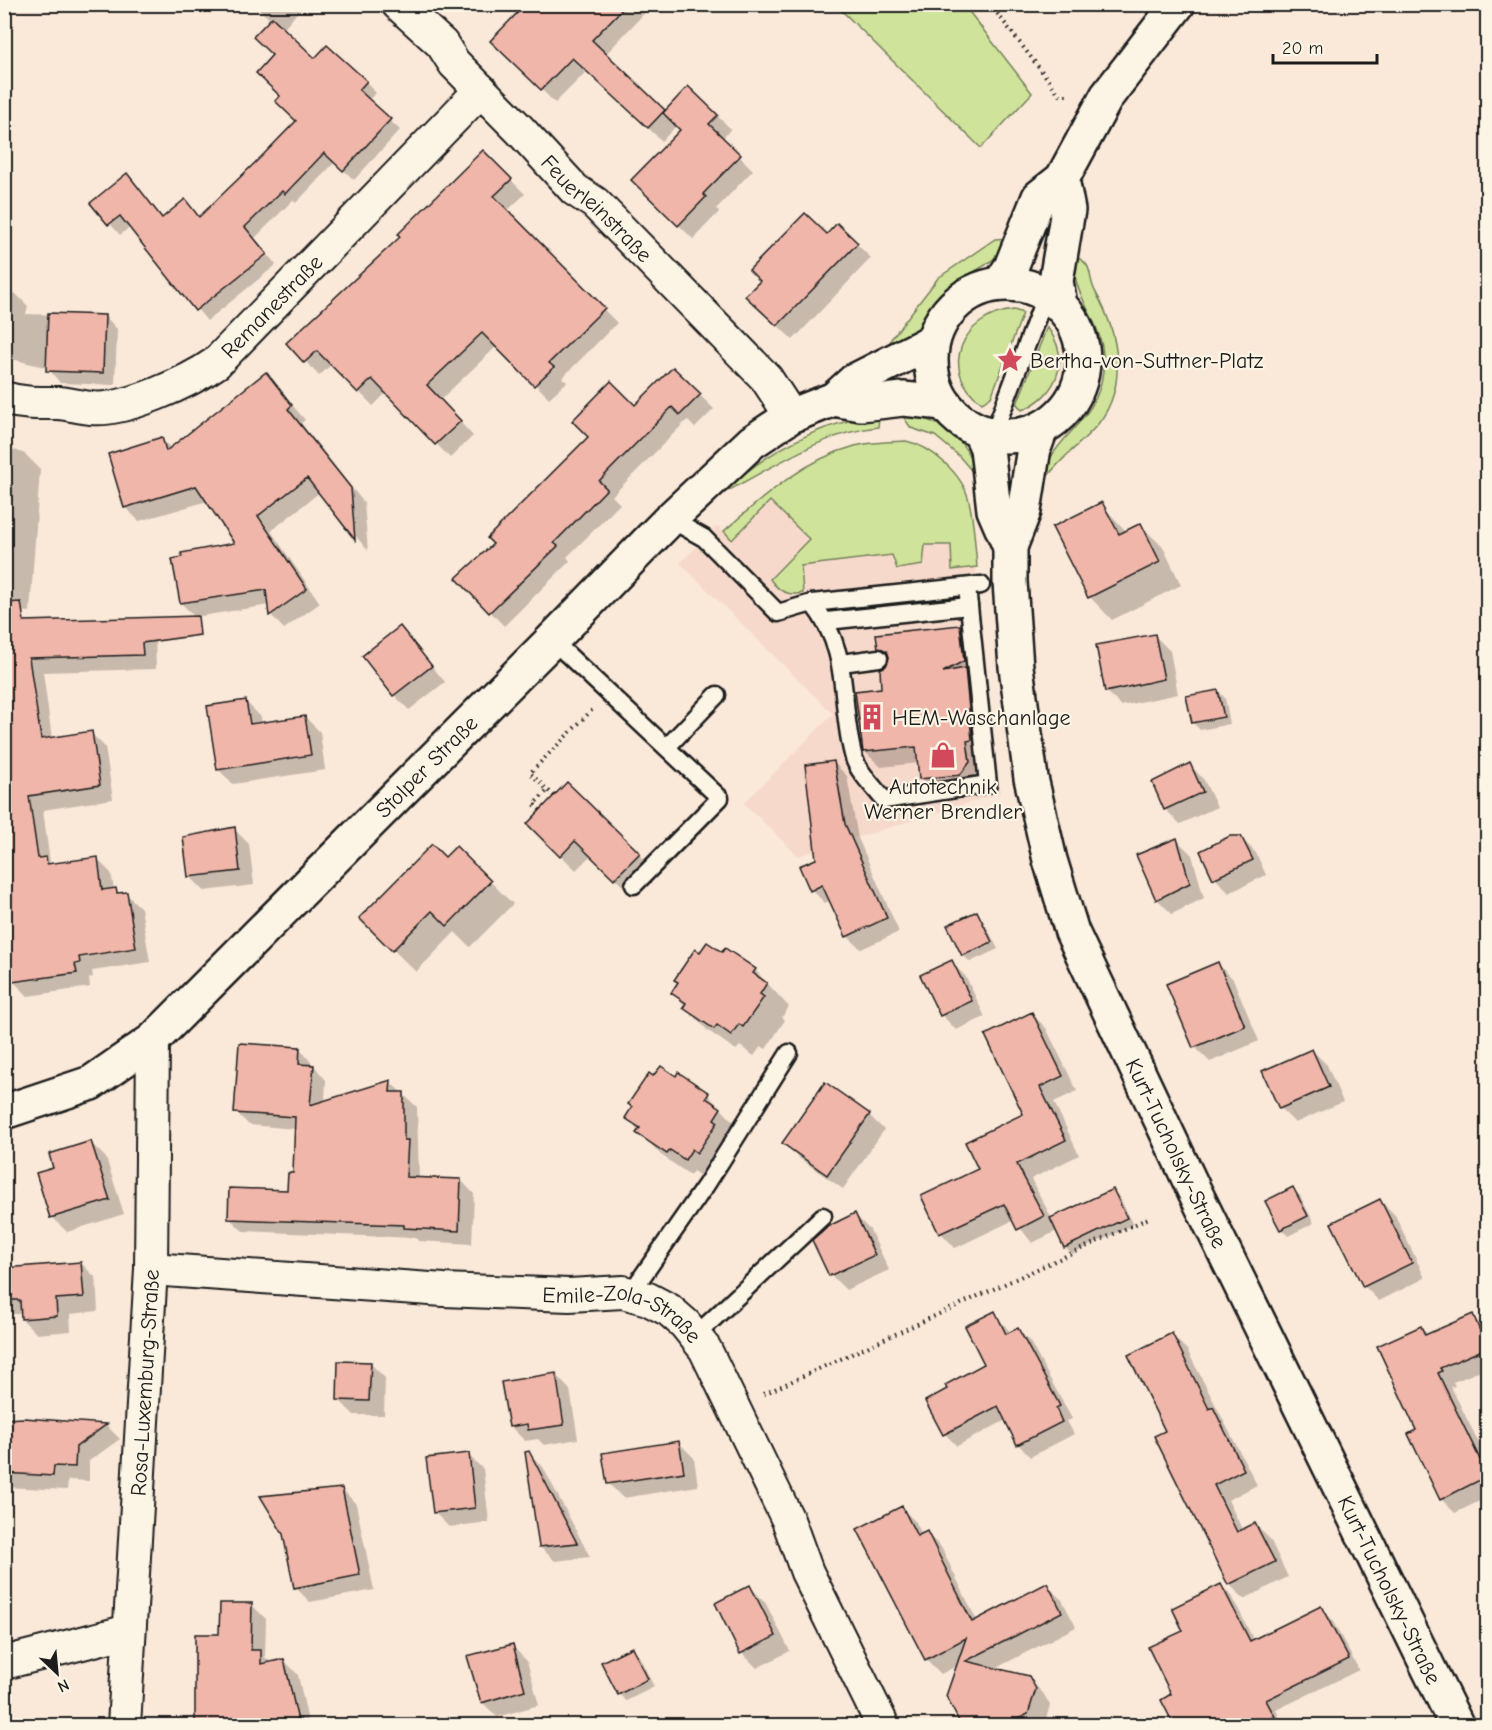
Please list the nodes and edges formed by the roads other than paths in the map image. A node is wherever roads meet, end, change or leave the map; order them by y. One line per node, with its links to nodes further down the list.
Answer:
1 (398, 4): 3 (street, Feuerleinstraße)
2 (1178, 4): 4 (main road)
3 (481, 90): 8 (street, Remanestraße); 11 (street, Feuerleinstraße)
4 (1062, 179): 5 (main road); 6 (main road)
5 (1000, 284): 6 (main road); 7 (main road)
6 (1053, 299): 12 (main road); 13 (lane)
7 (933, 341): 9 (main road, Stolper Straße); 10 (main road)
8 (4, 398)
9 (834, 399): 10 (main road); 11 (main road, Stolper Straße)
10 (944, 403): 13 (main road)
11 (791, 416): 14 (main road, Stolper Straße)
12 (1041, 429): 13 (main road); 15 (main road, Kurt-Tucholsky-Straße)
13 (987, 434): 15 (main road, Kurt-Tucholsky-Straße)
14 (670, 519): 16 (lane); 19 (main road, Stolper Straße)
15 (1010, 547): 36 (main road, Kurt-Tucholsky-Straße)
16 (812, 603): 17 (lane); 18 (lane)
17 (969, 606): 18 (lane); 21 (lane)
18 (827, 621): 21 (lane)
19 (552, 640): 23 (lane); 25 (main road, Stolper Straße)
20 (879, 658): 21 (lane)
21 (842, 663)
22 (717, 695): 23 (lane)
23 (667, 747): 24 (lane)
24 (634, 885)
25 (153, 1040): 27 (main road, Stolper Straße); 29 (street, Rosa-Luxemburg-Straße)
26 (789, 1053): 30 (lane)
27 (4, 1112)
28 (823, 1216): 31 (lane)
29 (151, 1269): 30 (street, Emile-Zola-Straße); 32 (street, Rosa-Luxemburg-Straße)
30 (630, 1294): 31 (street, Emile-Zola-Straße)
31 (695, 1336): 35 (street, Emile-Zola-Straße)
32 (129, 1631): 33 (street); 34 (street, Rosa-Luxemburg-Straße)
33 (4, 1663)
34 (124, 1725)
35 (883, 1725)
36 (1457, 1725)

